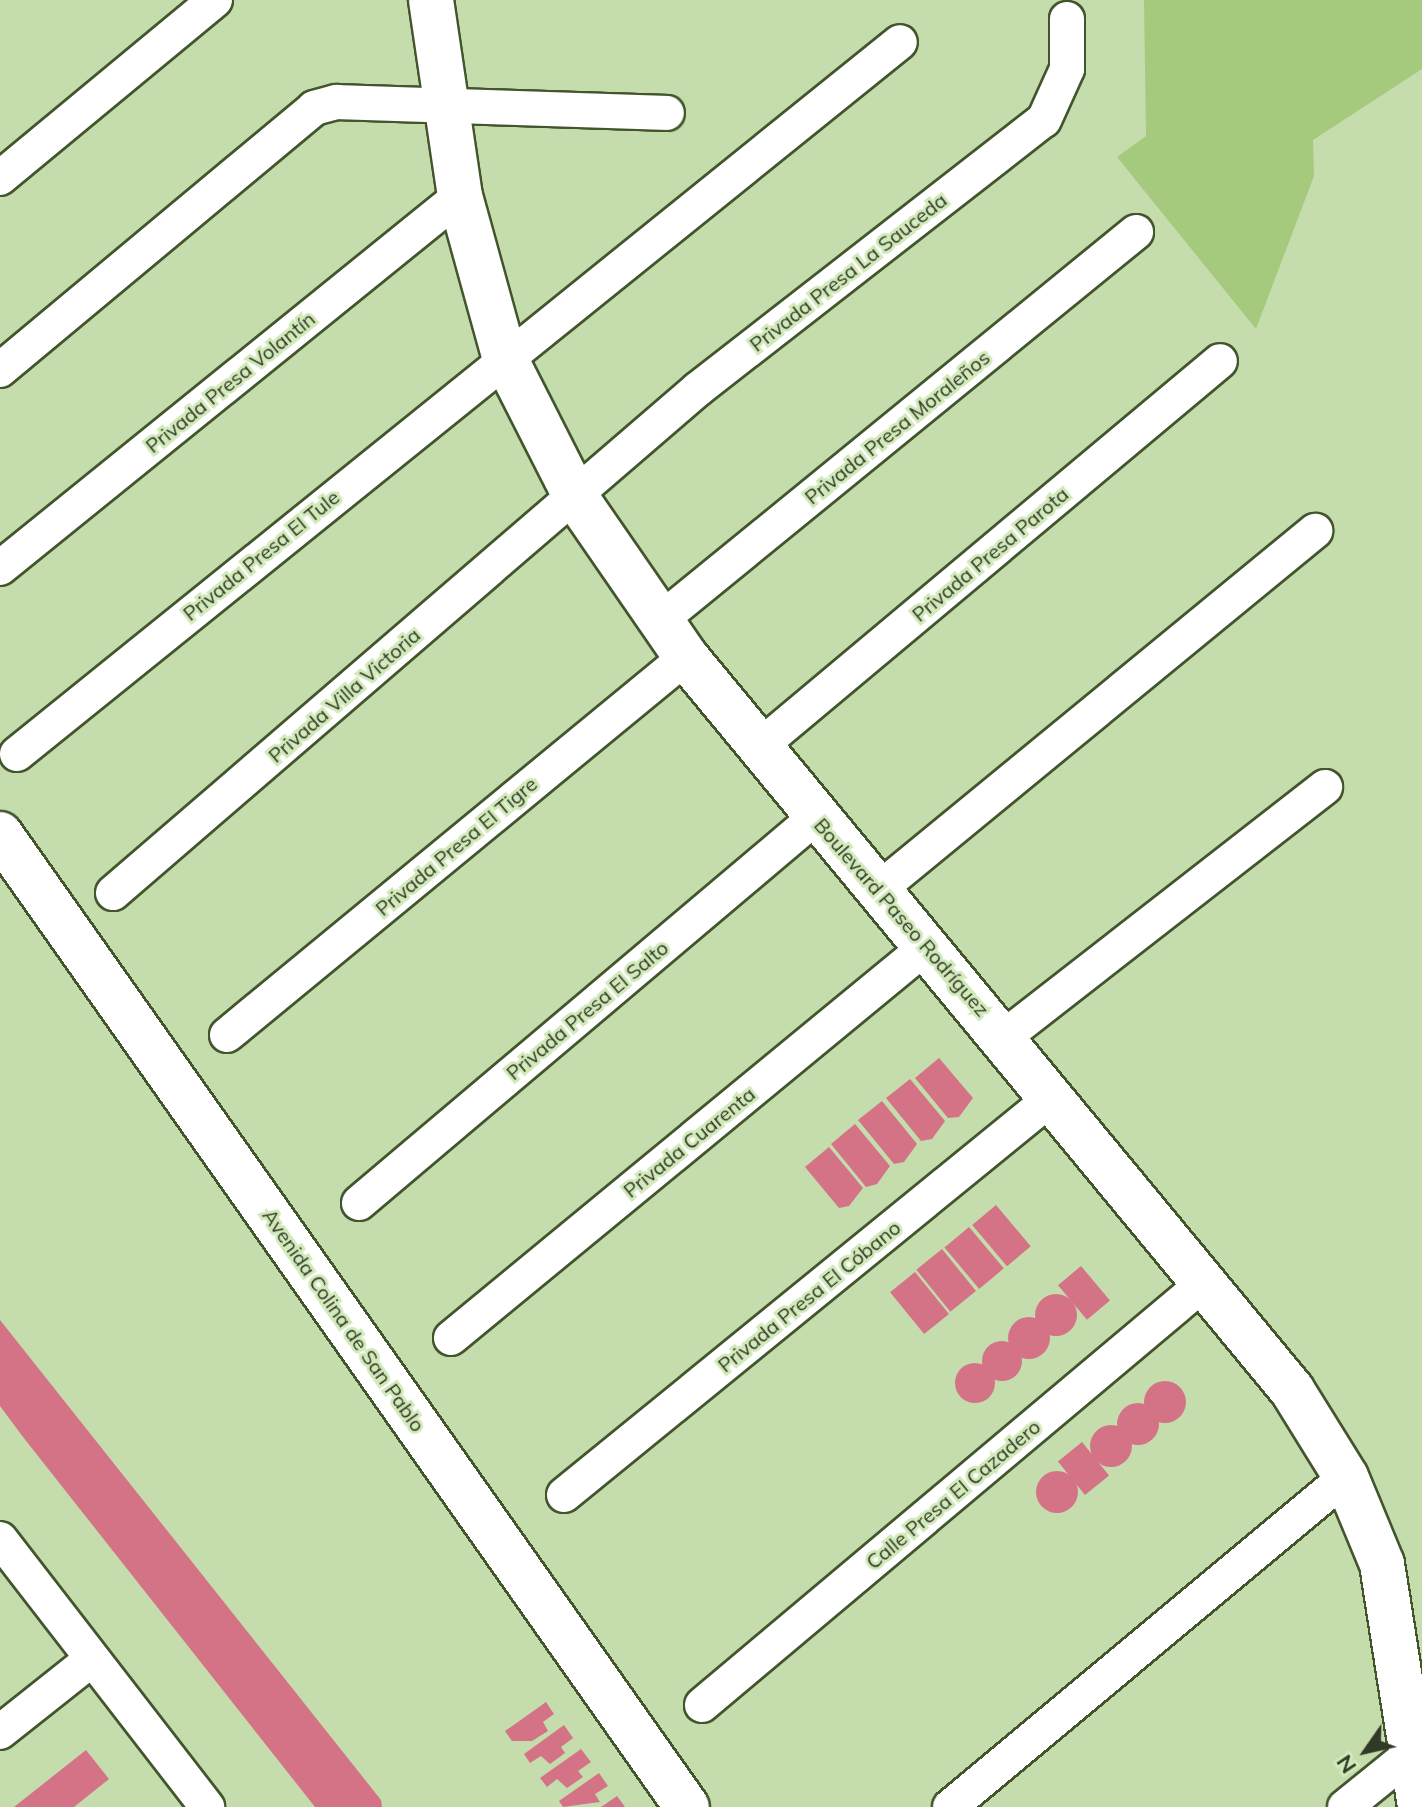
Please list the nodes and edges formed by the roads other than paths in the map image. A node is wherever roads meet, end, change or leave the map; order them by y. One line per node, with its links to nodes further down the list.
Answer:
1 (215, 0): 7 (street)
2 (431, 0): 5 (street, Boulevard Paseo Rodríguez)
3 (1067, 19): 13 (street, Privada Presa La Sauceda)
4 (900, 42): 10 (street, Privada Presa El Tule)
5 (446, 105): 6 (street); 8 (street, Boulevard Paseo Rodríguez); 12 (street)
6 (667, 113)
7 (0, 178)
8 (460, 196): 10 (street, Boulevard Paseo Rodríguez); 15 (street, Privada Presa Volantín)
9 (1136, 232): 16 (street, Privada Presa Moraleños)
10 (504, 356): 13 (street, Boulevard Paseo Rodríguez); 19 (street, Privada Presa El Tule)
11 (1220, 361): 18 (street, Privada Presa Parota)
12 (0, 370)
13 (575, 496): 16 (street, Boulevard Paseo Rodríguez); 24 (street, Privada Villa Victoria)
14 (1315, 531): 23 (street)
15 (0, 568)
16 (658, 622): 17 (street, Boulevard Paseo Rodríguez)
17 (686, 657): 18 (street, Boulevard Paseo Rodríguez); 26 (street, Privada Presa El Tigre)
18 (759, 747): 21 (street, Boulevard Paseo Rodríguez)
19 (17, 754)
20 (1325, 787): 27 (street)
21 (816, 817): 23 (street, Boulevard Paseo Rodríguez); 29 (street, Privada Presa El Salto)
22 (0, 834): 40 (street, Avenida Colina de San Pablo)
23 (878, 890): 25 (street, Boulevard Paseo Rodríguez)
24 (113, 893)
25 (927, 946): 27 (street, Boulevard Paseo Rodríguez); 31 (street, Privada Cuarenta)
26 (227, 1035)
27 (1004, 1037): 28 (street, Boulevard Paseo Rodríguez)
28 (1054, 1096): 30 (street, Boulevard Paseo Rodríguez); 33 (street, Privada Presa El Cóbano)
29 (359, 1203)
30 (1204, 1283): 32 (street, Boulevard Paseo Rodríguez); 36 (street, Calle Presa El Cazadero)
31 (451, 1338)
32 (1346, 1477): 38 (street, Boulevard Paseo Rodríguez); 41 (street)
33 (564, 1495)
34 (0, 1539): 35 (street)
35 (91, 1660): 37 (street); 39 (street)
36 (702, 1705)
37 (0, 1732)
38 (1412, 1753): 42 (street); 43 (street, Boulevard Paseo Rodríguez)
39 (207, 1807)
40 (687, 1807)
41 (950, 1807)
42 (1345, 1807)
43 (1420, 1807)

